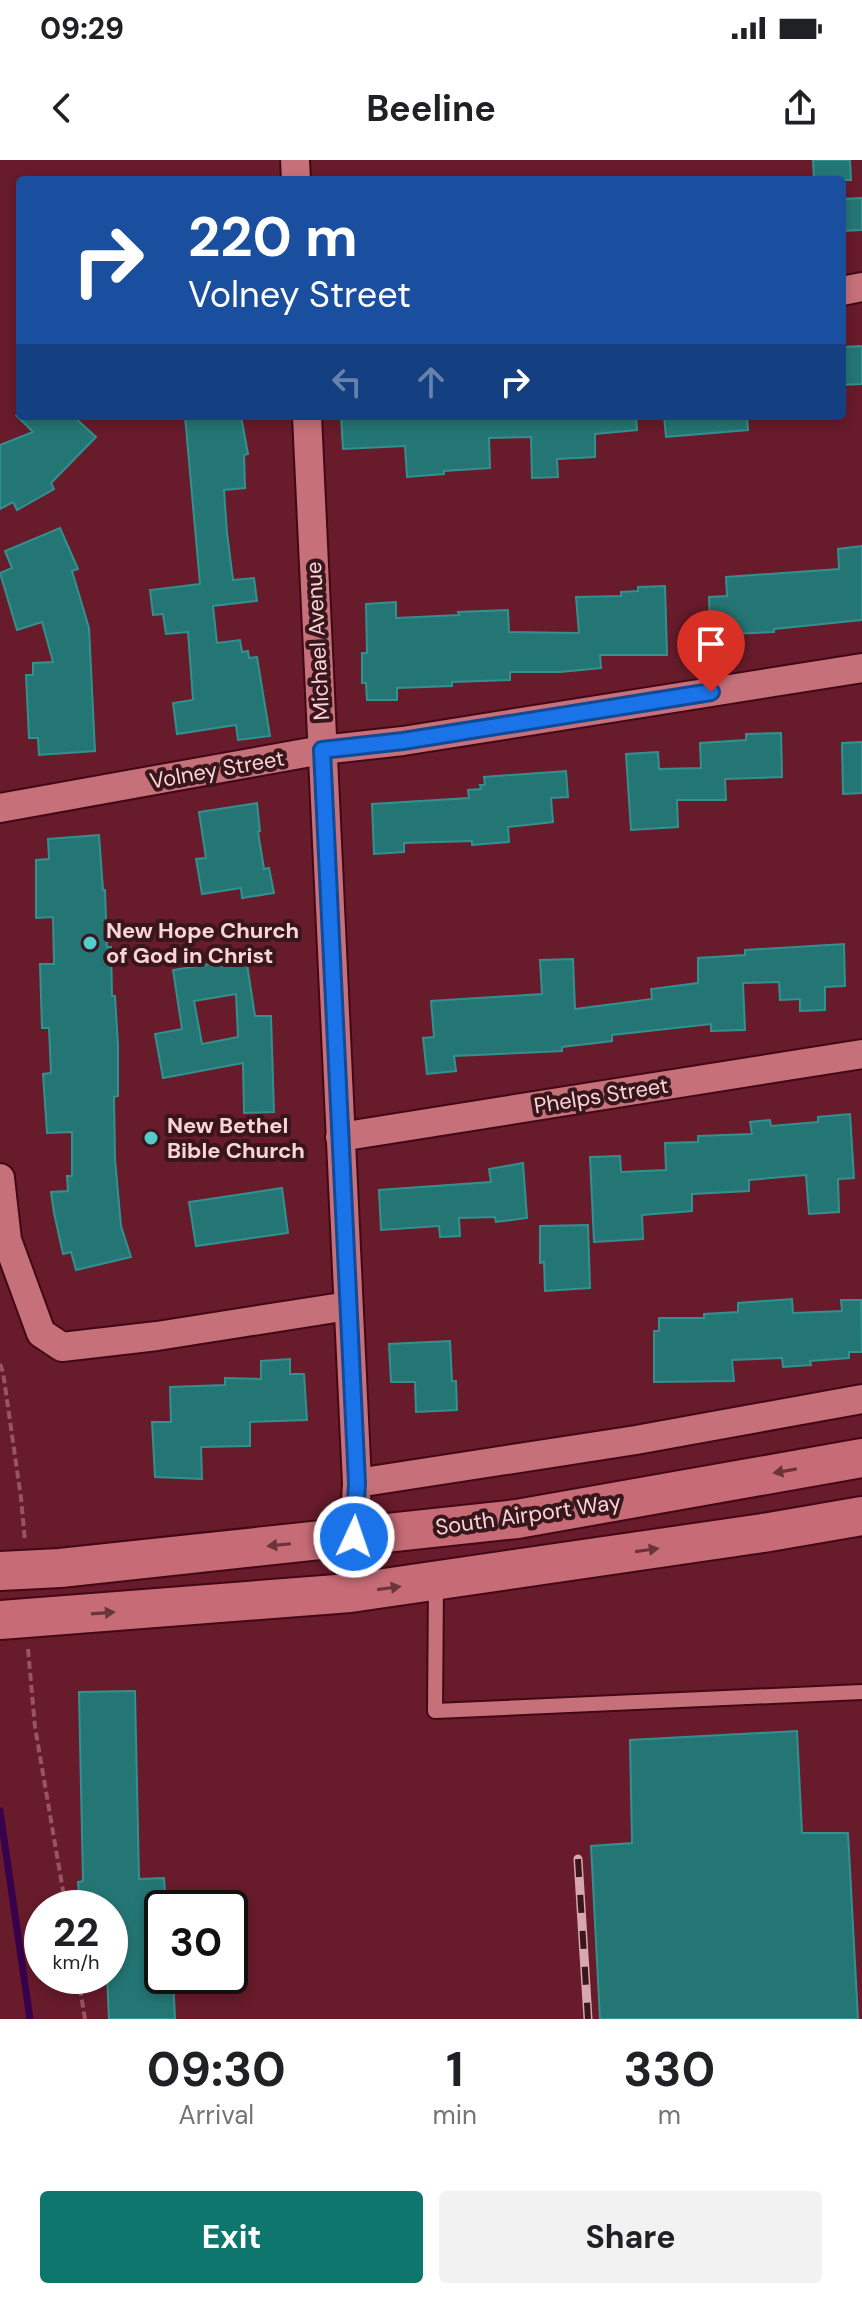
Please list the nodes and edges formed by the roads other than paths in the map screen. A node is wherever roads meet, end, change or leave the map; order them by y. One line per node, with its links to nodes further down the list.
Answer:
1 (307, 420): 3 (street, Michael Avenue)
2 (862, 668): 3 (street, Volney Street)
3 (322, 750): 4 (street, Volney Street); 6 (street, Michael Avenue)
4 (0, 808)
5 (862, 1054): 6 (street, Phelps Street)
6 (340, 1137): 8 (street, Michael Avenue)
7 (0, 1178): 8 (street)
8 (348, 1306): 11 (street, Michael Avenue)
9 (862, 1399): 11 (street)
10 (862, 1458): 13 (main road, South Airport Way, one-way to 13)
11 (357, 1483): 13 (street, Michael Avenue)
12 (862, 1516): 15 (main road, one-way to 12)
13 (354, 1537): 14 (main road, South Airport Way, one-way to 14)
14 (12, 1570)
15 (436, 1581): 16 (main road, one-way to 15); 17 (lane)
16 (12, 1620)
17 (862, 1692)

